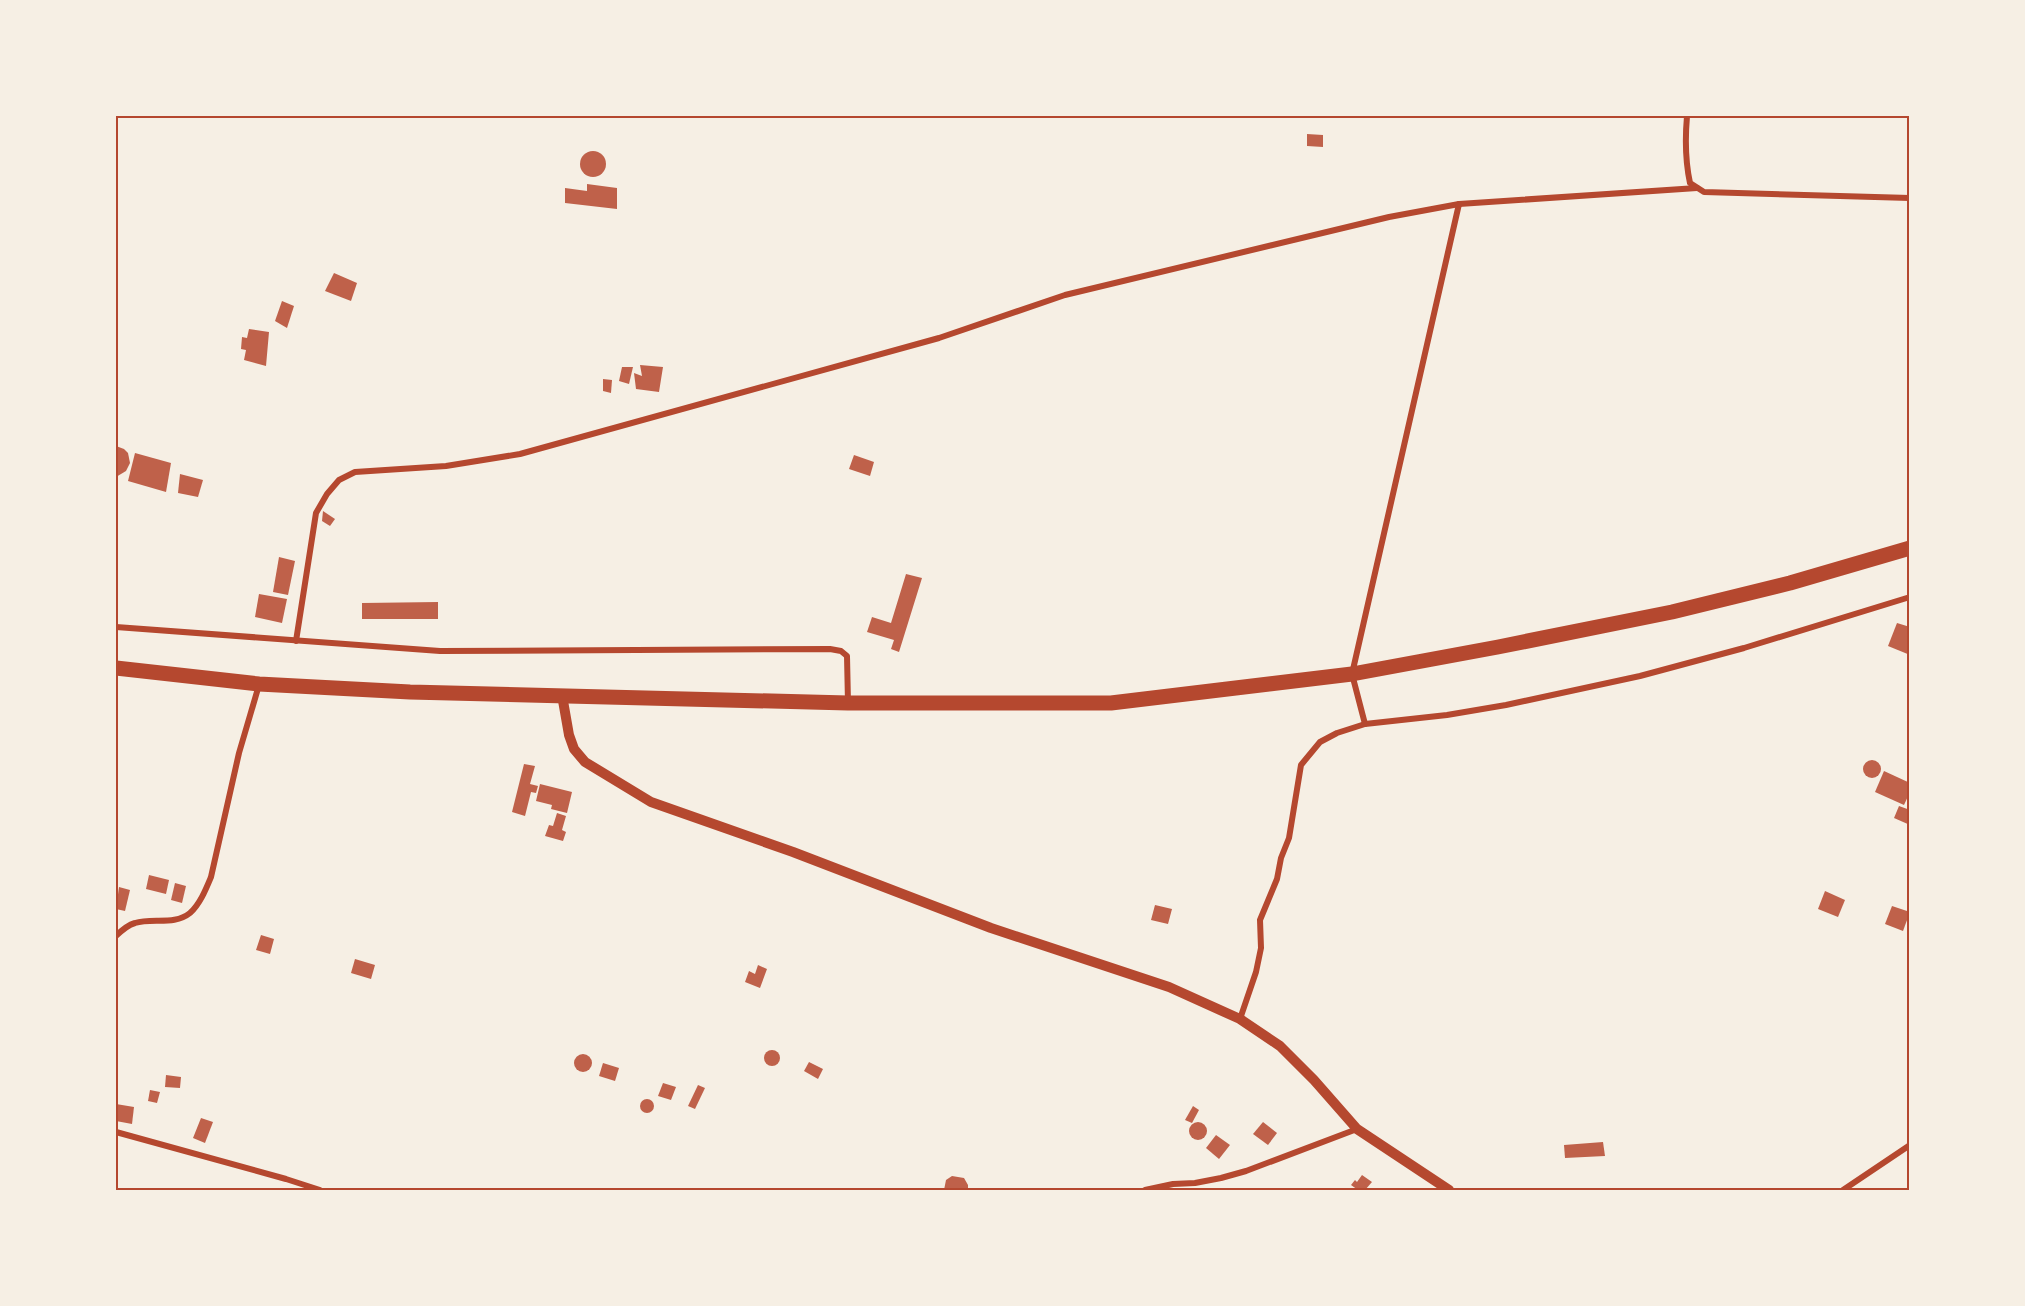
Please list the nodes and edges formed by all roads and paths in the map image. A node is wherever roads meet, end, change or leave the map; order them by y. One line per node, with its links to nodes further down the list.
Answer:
1 (1687, 116): 2 (street)
2 (1696, 189): 3 (street); 4 (street)
3 (1910, 198)
4 (1460, 204): 8 (street); 10 (street)
5 (1909, 551): 10 (highway)
6 (1910, 597): 14 (street)
7 (116, 627): 8 (street)
8 (296, 641): 13 (street)
9 (116, 668): 11 (highway)
10 (1352, 675): 13 (highway); 14 (street)
11 (259, 684): 12 (highway); 15 (street)
12 (562, 695): 13 (highway); 16 (street)
13 (848, 702)
14 (1365, 724): 16 (street)
15 (116, 936)
16 (1240, 1019): 17 (street)
17 (1357, 1129): 21 (street); 22 (street)
18 (116, 1132): 20 (street)
19 (1910, 1145): 23 (street)
20 (321, 1191)
21 (1145, 1191)
22 (1449, 1191)
23 (1843, 1191)

